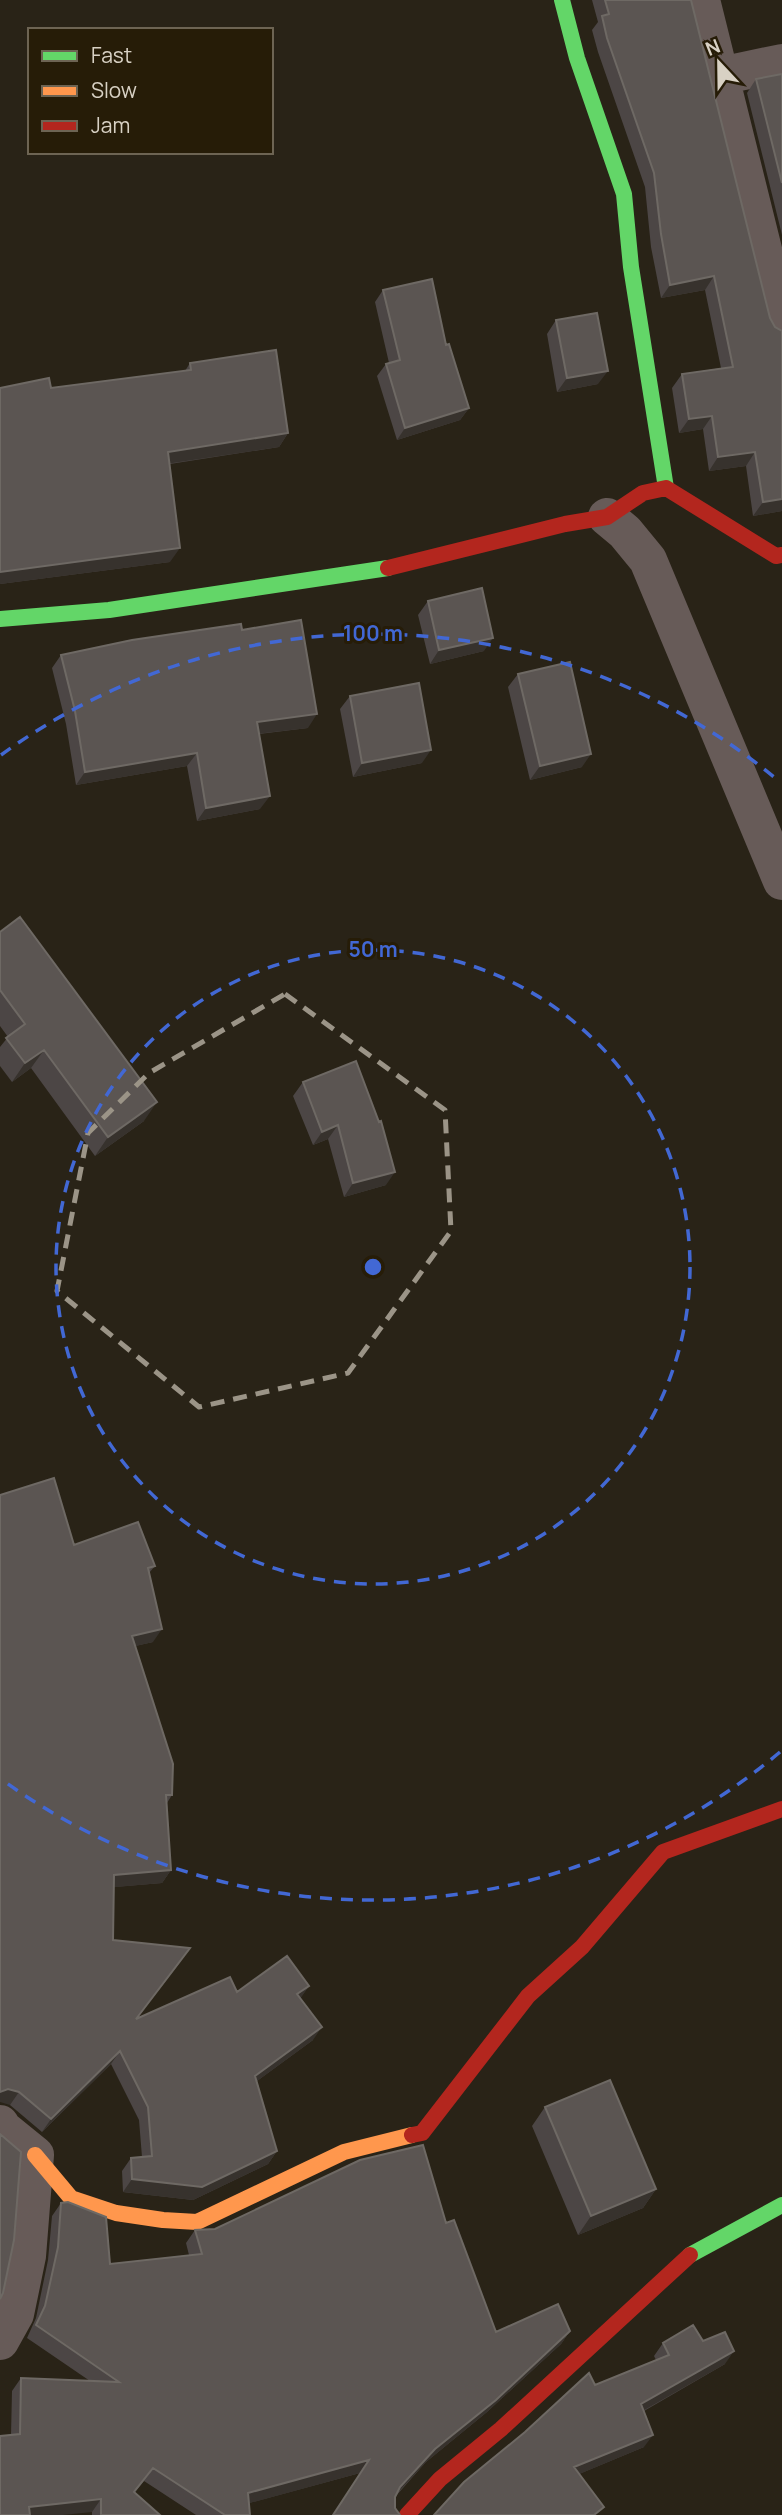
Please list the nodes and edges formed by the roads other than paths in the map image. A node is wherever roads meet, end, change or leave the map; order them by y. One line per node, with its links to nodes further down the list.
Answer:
1 (562, 0): 6 (street)
2 (701, 0): 4 (street)
3 (782, 63): 4 (street)
4 (720, 76): 5 (street)
5 (782, 326)
6 (666, 488): 7 (street); 8 (street)
7 (607, 517): 9 (street); 10 (street)
8 (782, 555)
9 (0, 619)
10 (782, 881)
11 (782, 1809): 13 (street)
12 (0, 2123): 13 (street)
13 (35, 2155): 15 (street)
14 (782, 2206): 16 (street)
15 (0, 2341)
16 (407, 2515)

